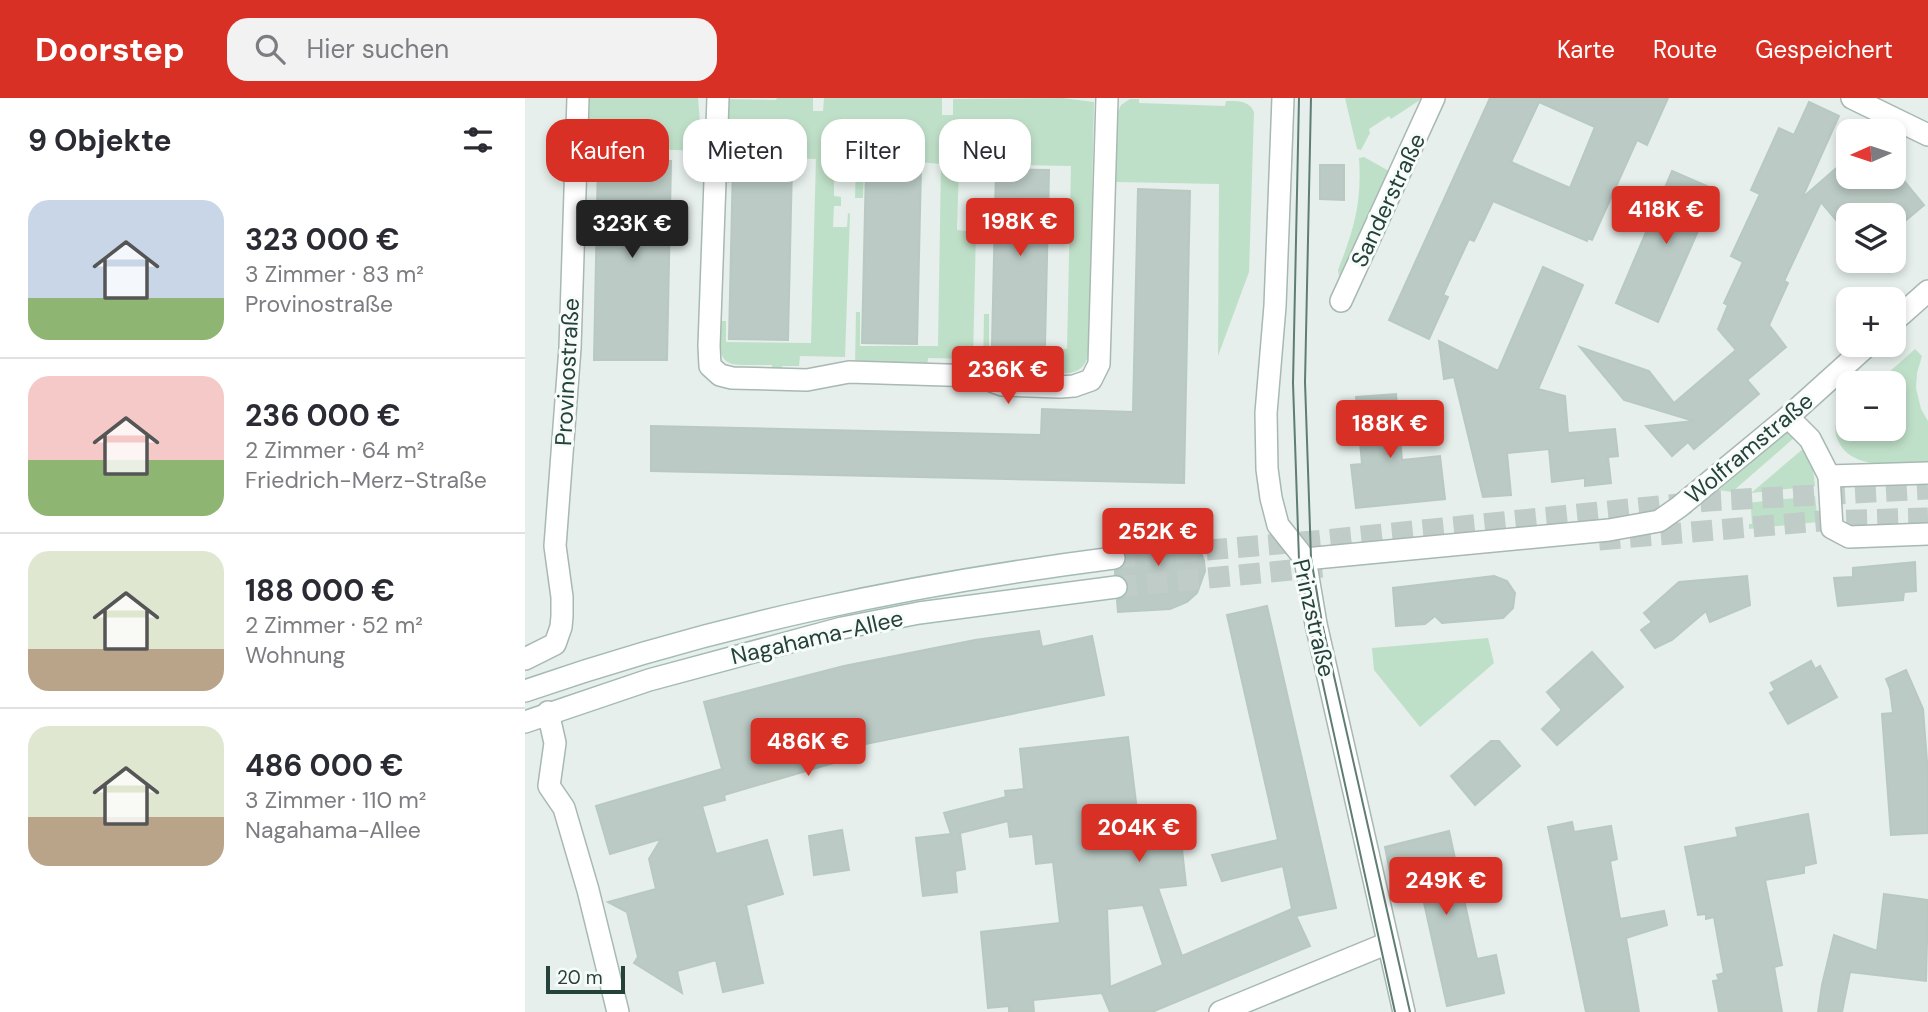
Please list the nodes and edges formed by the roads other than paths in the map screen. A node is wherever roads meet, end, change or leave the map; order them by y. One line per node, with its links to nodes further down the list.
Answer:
1 (578, 98): 19 (street, Provinostraße)
2 (717, 98): 3 (street)
3 (1107, 98)
4 (1283, 98): 17 (street, Prinzstraße)
5 (1434, 98): 9 (street, Sanderstraße)
6 (1852, 98): 7 (street)
7 (1928, 135)
8 (1928, 291): 10 (street)
9 (1341, 301)
10 (1906, 310)
11 (1855, 357): 12 (street, Wolframstraße)
12 (1788, 417): 14 (street); 17 (street, Wolframstraße)
13 (1928, 473): 14 (street)
14 (1829, 476): 15 (street)
15 (1928, 534)
16 (1114, 558): 20 (street, Nagahama-Allee)
17 (1305, 559): 23 (street, Prinzstraße)
18 (1116, 587): 21 (street, Nagahama-Allee)
19 (525, 659)
20 (525, 691)
21 (548, 712): 22 (street, Nagahama-Allee); 24 (street)
22 (525, 722)
23 (1388, 943): 25 (street); 26 (street, Prinzstraße)
24 (618, 1012)
25 (1220, 1012)
26 (1404, 1012)

